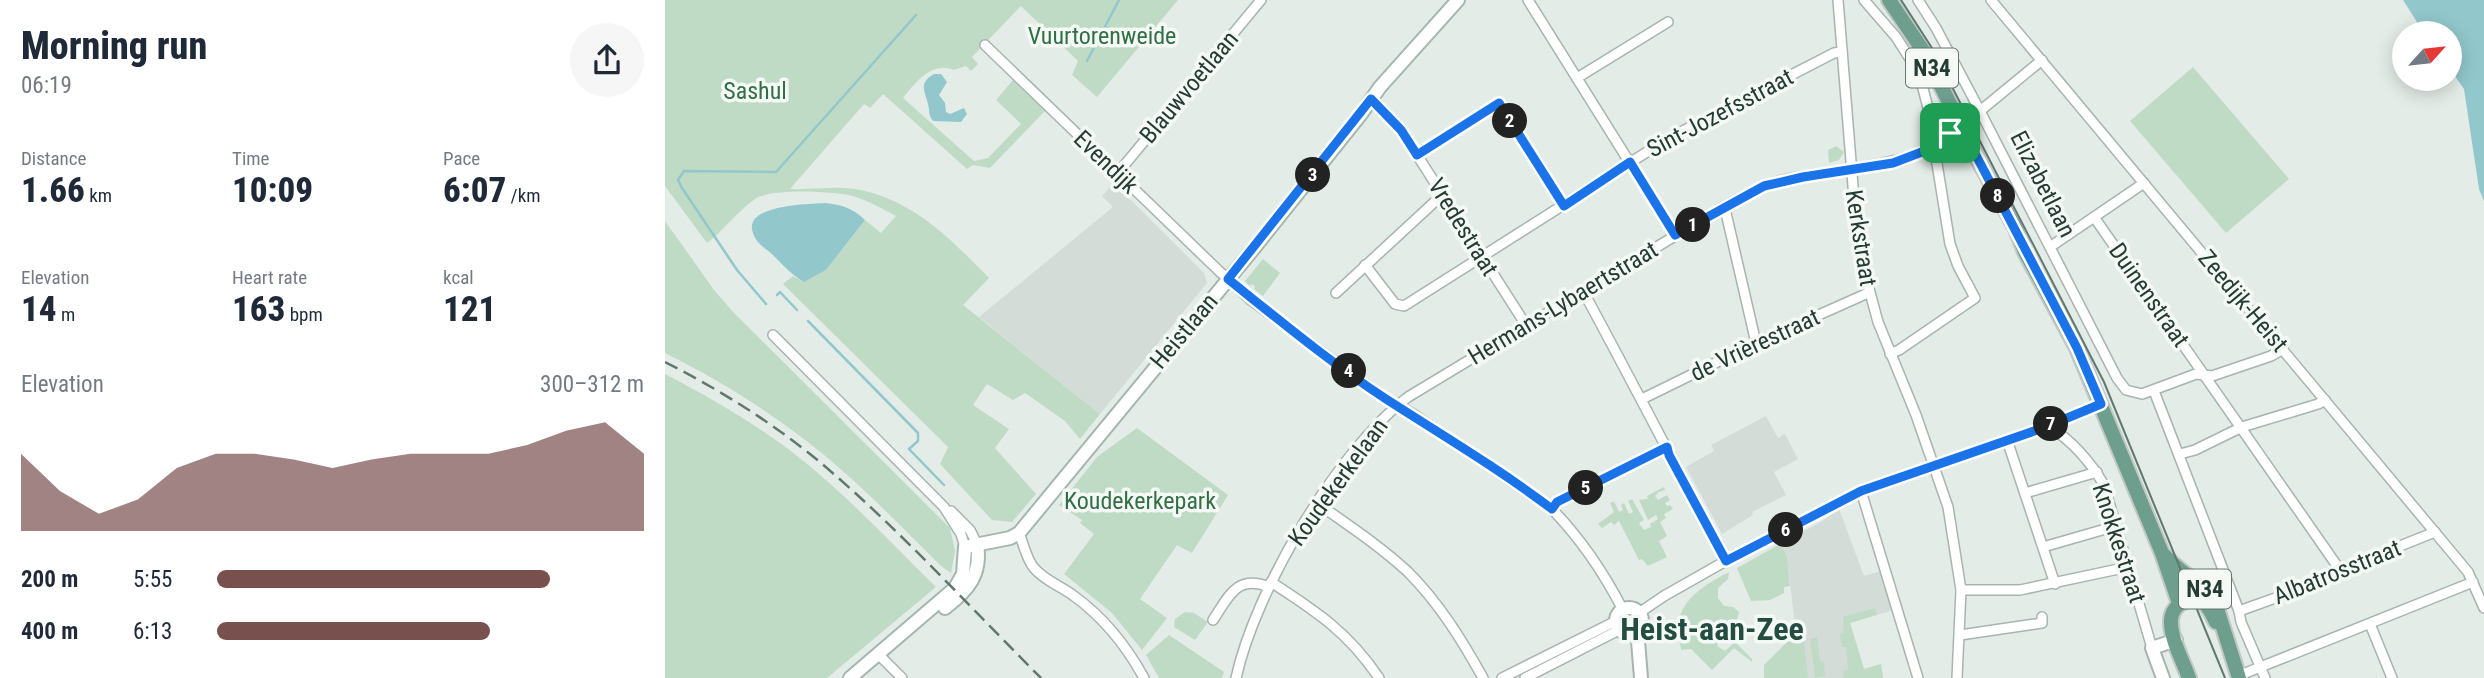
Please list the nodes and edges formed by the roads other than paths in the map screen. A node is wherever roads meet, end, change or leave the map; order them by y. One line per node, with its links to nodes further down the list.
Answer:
1 (1261, 0): 22 (street, Blauwvoetlaan)
2 (1458, 0): 14 (main road, Heistlaan)
3 (1528, 0): 13 (street)
4 (1838, 0): 11 (street, Kerkstraat)
5 (1864, 0): 16 (street)
6 (1889, 0): 17 (main road, N34)
7 (1918, 0): 15 (street, Elizabetlaan)
8 (1991, 0): 12 (street, Zeedijk-Heist)
9 (1668, 22): 13 (street)
10 (985, 45): 22 (street, Evendijk)
11 (1841, 52): 20 (street, Sint-Jozefsstraat); 21 (street, Kerkstraat)
12 (2042, 60): 15 (street); 23 (street, Zeedijk-Heist)
13 (1577, 78): 20 (street)
14 (1371, 99): 19 (street, Vredestraat); 32 (main road, Heistlaan)
15 (1980, 111): 29 (street, Elizabetlaan)
16 (1933, 135): 17 (street); 18 (street)
17 (1968, 140): 45 (main road, N34)
18 (1935, 147): 21 (street, Hermans-Lybaertstraat); 40 (street)
19 (1417, 155): 24 (street, Vredestraat); 25 (street)
20 (1630, 162): 25 (street, Sint-Jozefsstraat); 28 (street)
21 (1851, 169): 26 (street, Hermans-Lybaertstraat); 35 (street, Kerkstraat)
22 (1117, 174): 32 (street, Evendijk)
23 (2144, 183): 27 (street); 39 (street, Zeedijk-Heist)
24 (1442, 195): 30 (street, Vredestraat); 31 (street)
25 (1564, 206): 30 (street, Sint-Jozefsstraat)
26 (1723, 207): 28 (street, Hermans-Lybaertstraat); 38 (street)
27 (2094, 217): 29 (street); 41 (street, Duinenstraat)
28 (1675, 235): 33 (street, Hermans-Lybaertstraat)
29 (2050, 247): 42 (street, Elizabetlaan)
30 (1481, 256): 31 (street, Sint-Jozefsstraat); 36 (street, Vredestraat)
31 (1365, 265): 34 (street)
32 (1228, 279): 46 (street, Evendijk); 60 (main road, Heistlaan)
33 (1583, 291): 36 (street, Hermans-Lybaertstraat); 43 (street)
34 (1336, 293)
35 (1868, 293): 38 (street, de Vrièrestraat); 40 (street, Kerkstraat)
36 (1526, 325): 46 (street, Hermans-Lybaertstraat)
37 (773, 335): 61 (street)
38 (1756, 343): 43 (street, de Vrièrestraat)
39 (2283, 349): 41 (street); 44 (street, Zeedijk-Heist)
40 (1890, 354): 52 (street, Kerkstraat)
41 (2204, 374): 42 (street); 48 (street, Duinenstraat)
42 (2154, 391): 51 (street)
43 (1642, 399): 50 (street)
44 (2325, 400): 48 (street); 59 (street, Zeedijk-Heist)
45 (2101, 404): 47 (street); 63 (main road, N34)
46 (1397, 405): 56 (street, Koudekerkelaan); 57 (street, Evendijk)
47 (2049, 426): 49 (street); 53 (street, Knokkestraat)
48 (2242, 427): 51 (street); 66 (street, Duinenstraat)
49 (2007, 440): 52 (street); 55 (street)
50 (1667, 447): 57 (street); 64 (street)
51 (2179, 454): 73 (street)
52 (1934, 465): 54 (street); 70 (street, Kerkstraat)
53 (2097, 472): 55 (street); 58 (street, Knokkestraat)
54 (1861, 491): 64 (street); 96 (street)
55 (2025, 493): 62 (street)
56 (1317, 503): 68 (street, Koudekerkelaan); 92 (street)
57 (1552, 509): 77 (street, Evendijk)
58 (2116, 526): 62 (street); 65 (street, Knokkestraat)
59 (2435, 532): 66 (street, Albatrosstraat); 67 (street, Zeedijk-Heist)
60 (1019, 533): 61 (main road); 89 (street)
61 (971, 546): 84 (main road)
62 (2043, 547): 69 (street)
63 (2162, 552): 71 (main road, N34); 81 (main road, N34)
64 (1726, 561): 74 (street)
65 (2128, 567): 69 (street); 83 (street, Knokkestraat)
66 (2340, 570): 73 (street, Albatrosstraat)
67 (2473, 582): 72 (street, Zeedijk-Heist); 78 (street)
68 (1271, 584): 76 (street); 90 (street, Koudekerkelaan); 91 (street)
69 (2055, 584): 70 (street)
70 (1961, 590): 80 (street, Kerkstraat)
71 (2179, 603): 81 (main road, N34); 82 (main road, N34)
72 (2484, 608)
73 (2239, 611): 85 (street)
74 (1639, 613): 77 (main road); 79 (main road)
75 (2042, 617): 80 (street)
76 (1213, 620)
77 (1619, 620): 79 (main road); 93 (street); 94 (street)
78 (2370, 624): 85 (street); 101 (street)
79 (1634, 633): 95 (main road)
80 (1960, 635): 97 (street, Kerkstraat)
81 (2227, 639): 86 (main road, N34)
82 (2176, 640): 83 (main road); 99 (main road, N34)
83 (2152, 648): 98 (main road, Knokkestraat)
84 (883, 652): 87 (main road); 88 (street)
85 (2259, 668): 86 (street); 100 (street)
86 (2239, 677)
87 (850, 678)
88 (902, 678)
89 (1144, 678)
90 (1236, 678)
91 (1379, 678)
92 (1483, 678)
93 (1502, 678)
94 (1525, 678)
95 (1641, 678)
96 (1919, 678)
97 (1957, 678)
98 (2163, 678)
99 (2189, 678)
100 (2265, 678)
101 (2392, 678)

